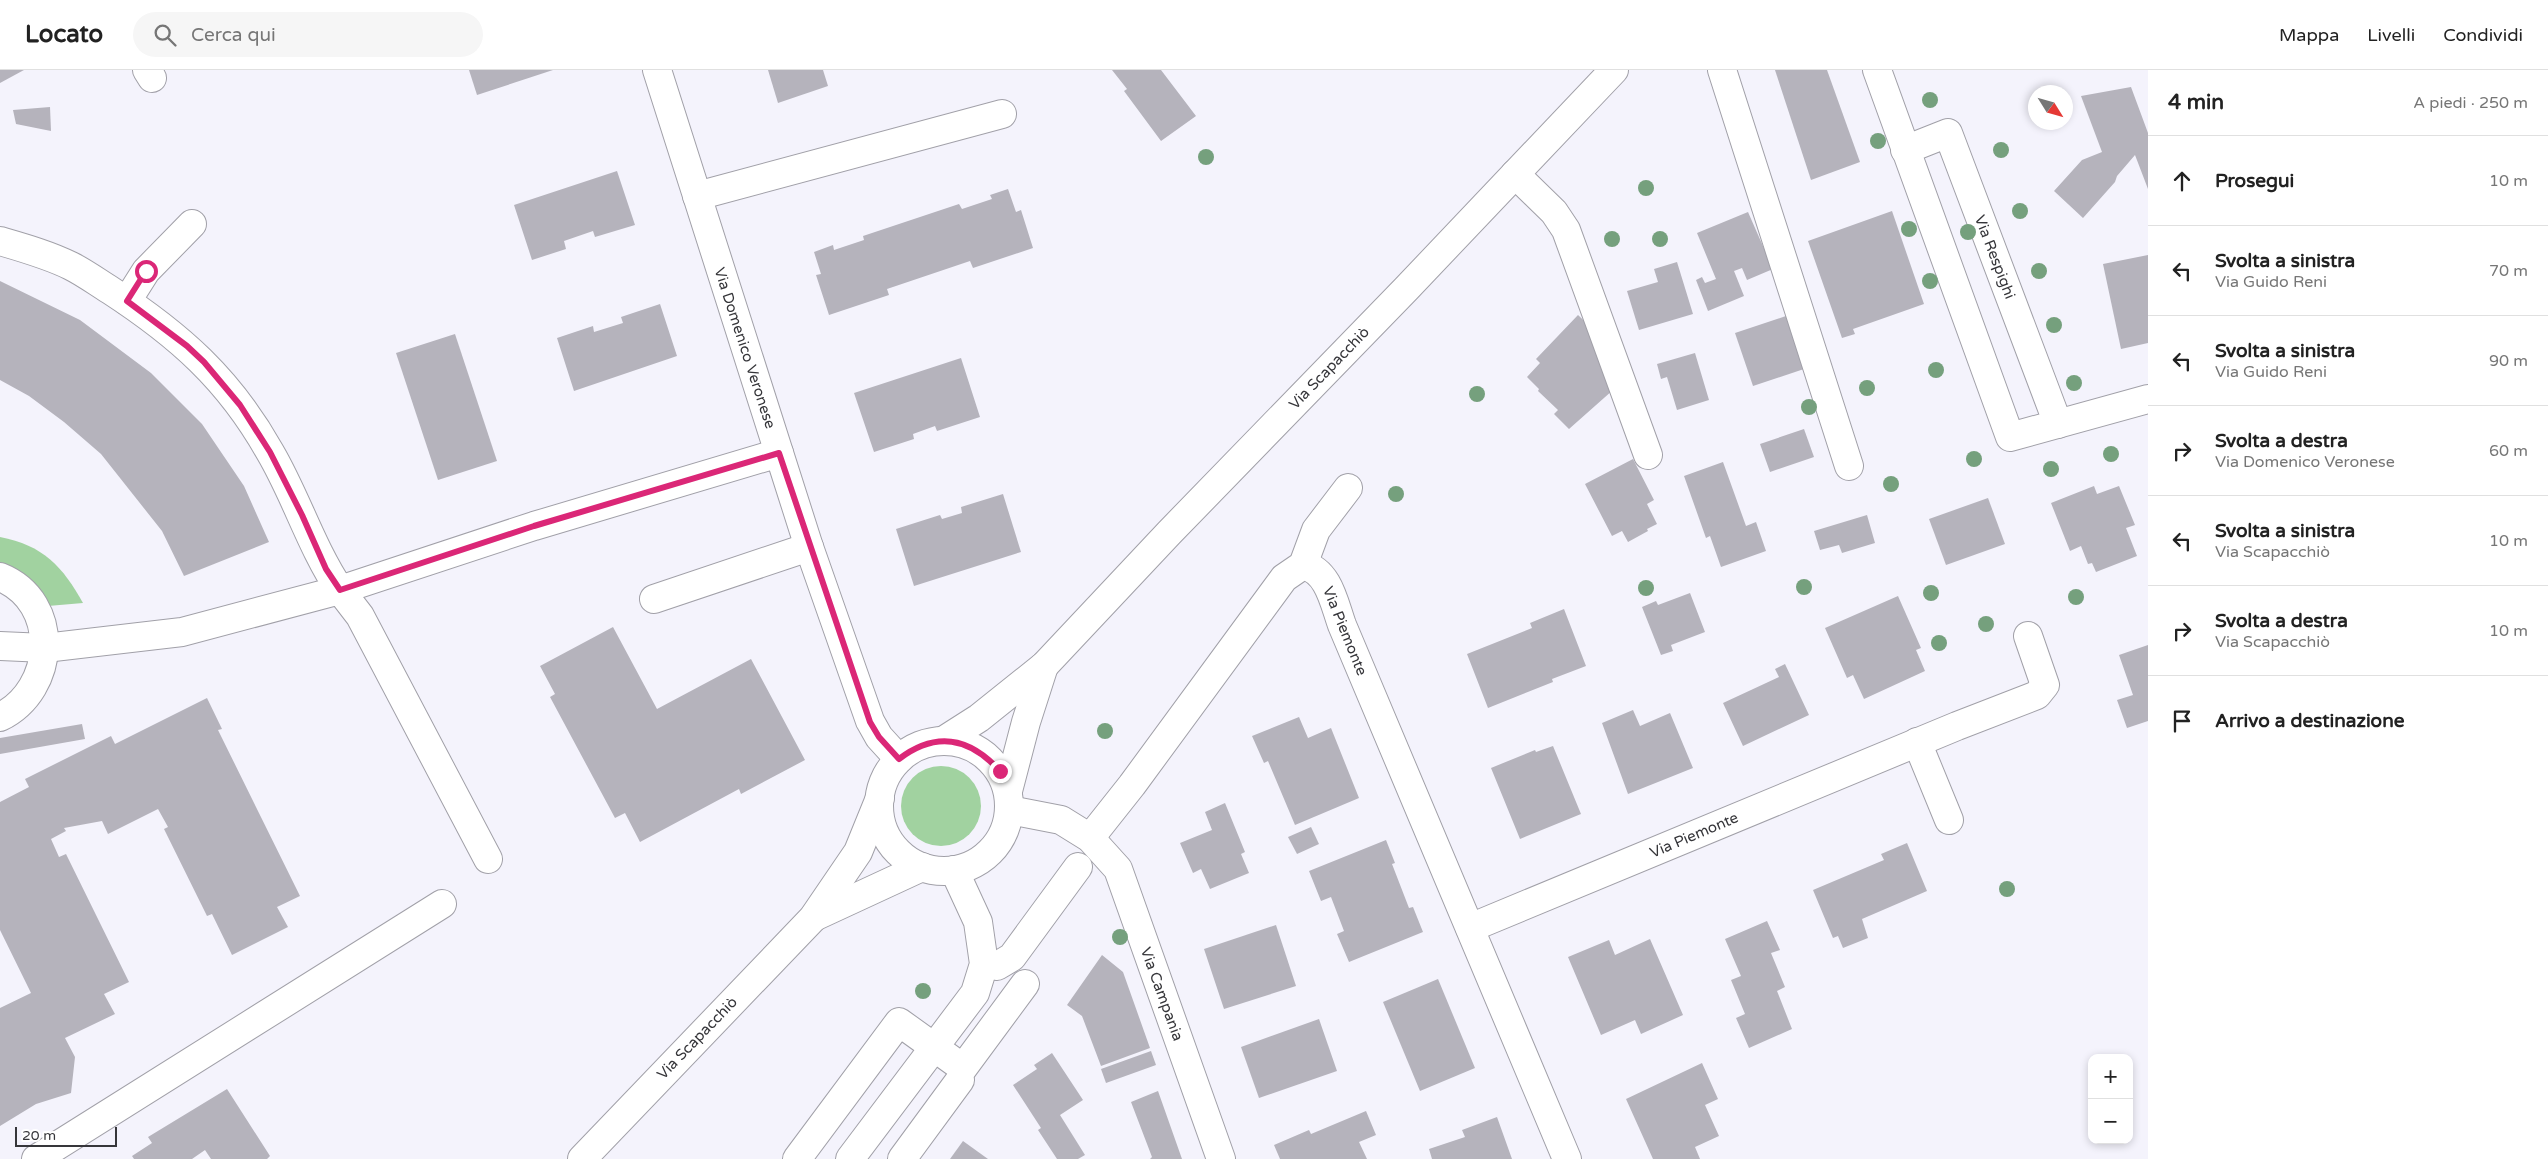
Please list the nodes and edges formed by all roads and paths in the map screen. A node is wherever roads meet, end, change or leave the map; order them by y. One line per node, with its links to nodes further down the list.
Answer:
1 (657, 70): 8 (street, Via Domenico Veronese)
2 (1614, 70): 7 (street, Via Scapacchiò)
3 (1722, 70): 16 (street)
4 (1877, 70): 6 (street)
5 (1002, 114): 8 (street)
6 (1905, 150): 13 (street); 13 (street, Via Respighi)
7 (1515, 174): 15 (street); 26 (street, Via Scapacchiò)
8 (697, 196): 14 (street, Via Domenico Veronese)
9 (192, 224): 11 (street)
10 (0, 241): 11 (street)
11 (127, 301): 21 (street)
12 (2148, 399): 13 (street)
13 (2058, 424)
14 (779, 453): 18 (street, Via Domenico Veronese); 21 (street)
15 (1648, 455)
16 (1848, 466)
17 (1348, 488): 19 (street)
18 (809, 547): 22 (street); 30 (street, Via Domenico Veronese)
19 (1303, 565): 34 (street); 41 (street, Via Piemonte)
20 (0, 578): 25 (street)
21 (340, 590): 25 (street); 35 (street)
22 (654, 599)
23 (2028, 636): 29 (street, Via Piemonte)
24 (0, 646): 25 (street)
25 (45, 648): 27 (street)
26 (1044, 666): 28 (street, Via Scapacchiò); 32 (street, Via Scapacchiò)
27 (0, 717)
28 (943, 741): 30 (street, Via Scapacchiò); 32 (street, Via Scapacchiò)
29 (1917, 742): 33 (street); 41 (street, Via Piemonte)
30 (899, 759): 31 (street, Via Scapacchiò)
31 (880, 798): 36 (street, Via Scapacchiò); 40 (street, Via Scapacchiò)
32 (1008, 800): 34 (street, Via Campania); 38 (street, Via Scapacchiò)
33 (1949, 820)
34 (1090, 838): 53 (street, Via Campania)
35 (488, 859)
36 (922, 867): 38 (street, Via Scapacchiò); 40 (street, Via Scapacchiò)
37 (1078, 867): 42 (street)
38 (954, 870): 42 (street)
39 (442, 904): 48 (street)
40 (813, 918): 49 (street, Via Scapacchiò)
41 (1470, 928): 54 (street, Via Piemonte)
42 (984, 964): 44 (street)
43 (1025, 984): 44 (street)
44 (934, 1047): 46 (street); 50 (street)
45 (960, 1080): 47 (street)
46 (904, 1087): 47 (street); 51 (street)
47 (936, 1113): 52 (street)
48 (36, 1159)
49 (582, 1159)
50 (797, 1159)
51 (850, 1159)
52 (902, 1159)
53 (1221, 1159)
54 (1567, 1159)

